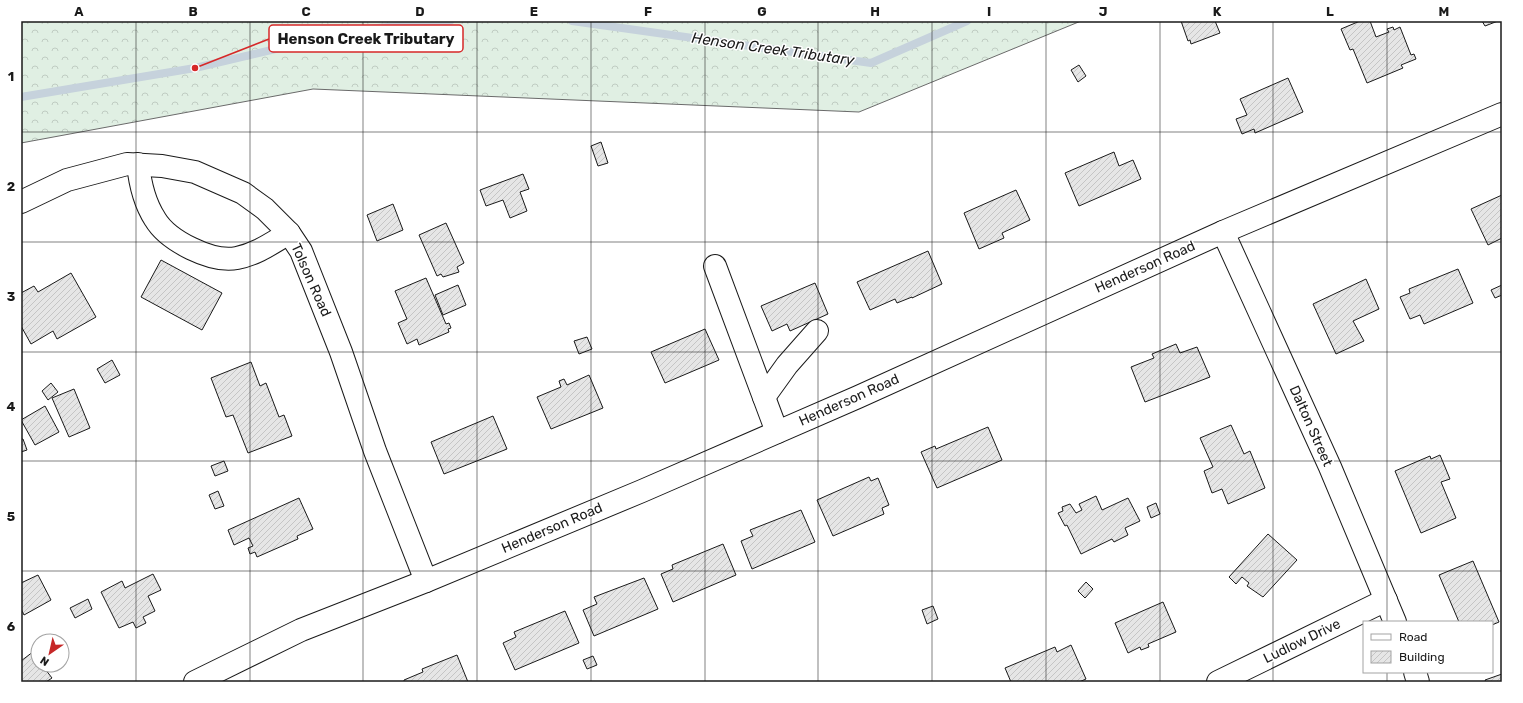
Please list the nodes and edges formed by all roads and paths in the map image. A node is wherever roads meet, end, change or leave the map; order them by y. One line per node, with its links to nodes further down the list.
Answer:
1 (1502, 114): 4 (street, Henderson Road)
2 (138, 164): 3 (street, Tolson Road); 5 (street, Tolson Road); 5 (street)
3 (21, 202)
4 (1222, 232): 9 (street, Henderson Road); 11 (street, Dalton Street)
5 (289, 233): 10 (street, Tolson Road)
6 (714, 266): 8 (street)
7 (817, 332): 8 (street)
8 (764, 396): 9 (street)
9 (777, 432): 10 (street, Henderson Road)
10 (426, 581): 13 (street, Henderson Road)
11 (1386, 600): 12 (street, Dalton Street); 14 (street, Ludlow Drive)
12 (1395, 621)
13 (195, 682)
14 (1218, 682)

